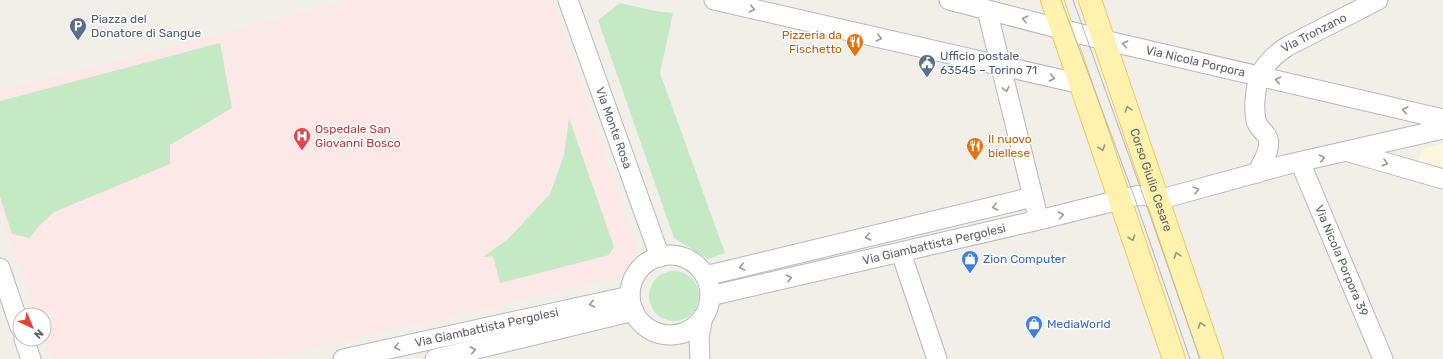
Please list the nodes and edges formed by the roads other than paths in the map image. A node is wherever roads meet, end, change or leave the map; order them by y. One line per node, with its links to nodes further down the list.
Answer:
1 (568, 0): 24 (street, Via Monte Rosa)
2 (714, 0): 10 (street, one-way to 10)
3 (949, 0): 7 (street, Via Nicola Porpora)
4 (1052, 0): 8 (main road)
5 (1090, 0): 9 (main road, Corso Giulio Cesare)
6 (1375, 1): 11 (street, Via Tronzano)
7 (987, 10): 8 (street, Via Nicola Porpora, one-way to 7); 10 (street)
8 (1063, 29): 9 (street, Via Nicola Porpora); 12 (main road)
9 (1104, 40): 11 (street, Via Nicola Porpora, one-way to 9); 20 (main road, Corso Giulio Cesare, one-way to 9)
10 (1000, 66): 12 (street, one-way to 12); 19 (street, one-way to 19)
11 (1259, 76): 13 (street, Via Nicola Porpora, one-way to 11); 17 (street)
12 (1080, 84): 21 (main road, one-way to 21)
13 (1443, 119)
14 (1443, 129): 15 (street)
15 (1347, 152): 16 (street, one-way to 15); 18 (street, one-way to 18)
16 (1300, 162): 17 (street); 39 (street, Via Nicola Porpora 39)
17 (1258, 173): 20 (street, one-way to 17)
18 (1443, 179)
19 (1033, 198): 22 (street); 26 (street, Via Giambattista Pergolesi, one-way to 26)
20 (1158, 200): 21 (street, Via Giambattista Pergolesi); 38 (main road, Corso Giulio Cesare, one-way to 20)
21 (1120, 201): 22 (street, Via Giambattista Pergolesi, one-way to 21); 37 (main road, one-way to 37)
22 (1039, 220): 23 (street, Via Giambattista Pergolesi)
23 (901, 252): 27 (street, Via Giambattista Pergolesi, one-way to 23); 36 (street)
24 (660, 257): 26 (street); 28 (street)
25 (0, 268): 29 (street)
26 (705, 276): 27 (street)
27 (710, 296): 30 (street)
28 (632, 304): 30 (street); 33 (street, Via Giambattista Pergolesi, one-way to 33); 34 (street, Via Giambattista Pergolesi, one-way to 28)
29 (13, 307)
30 (703, 317): 35 (street)
31 (27, 347): 32 (street)
32 (31, 359)
33 (343, 359)
34 (435, 359)
35 (700, 359)
36 (937, 359)
37 (1174, 359)
38 (1212, 359)
39 (1382, 359)

